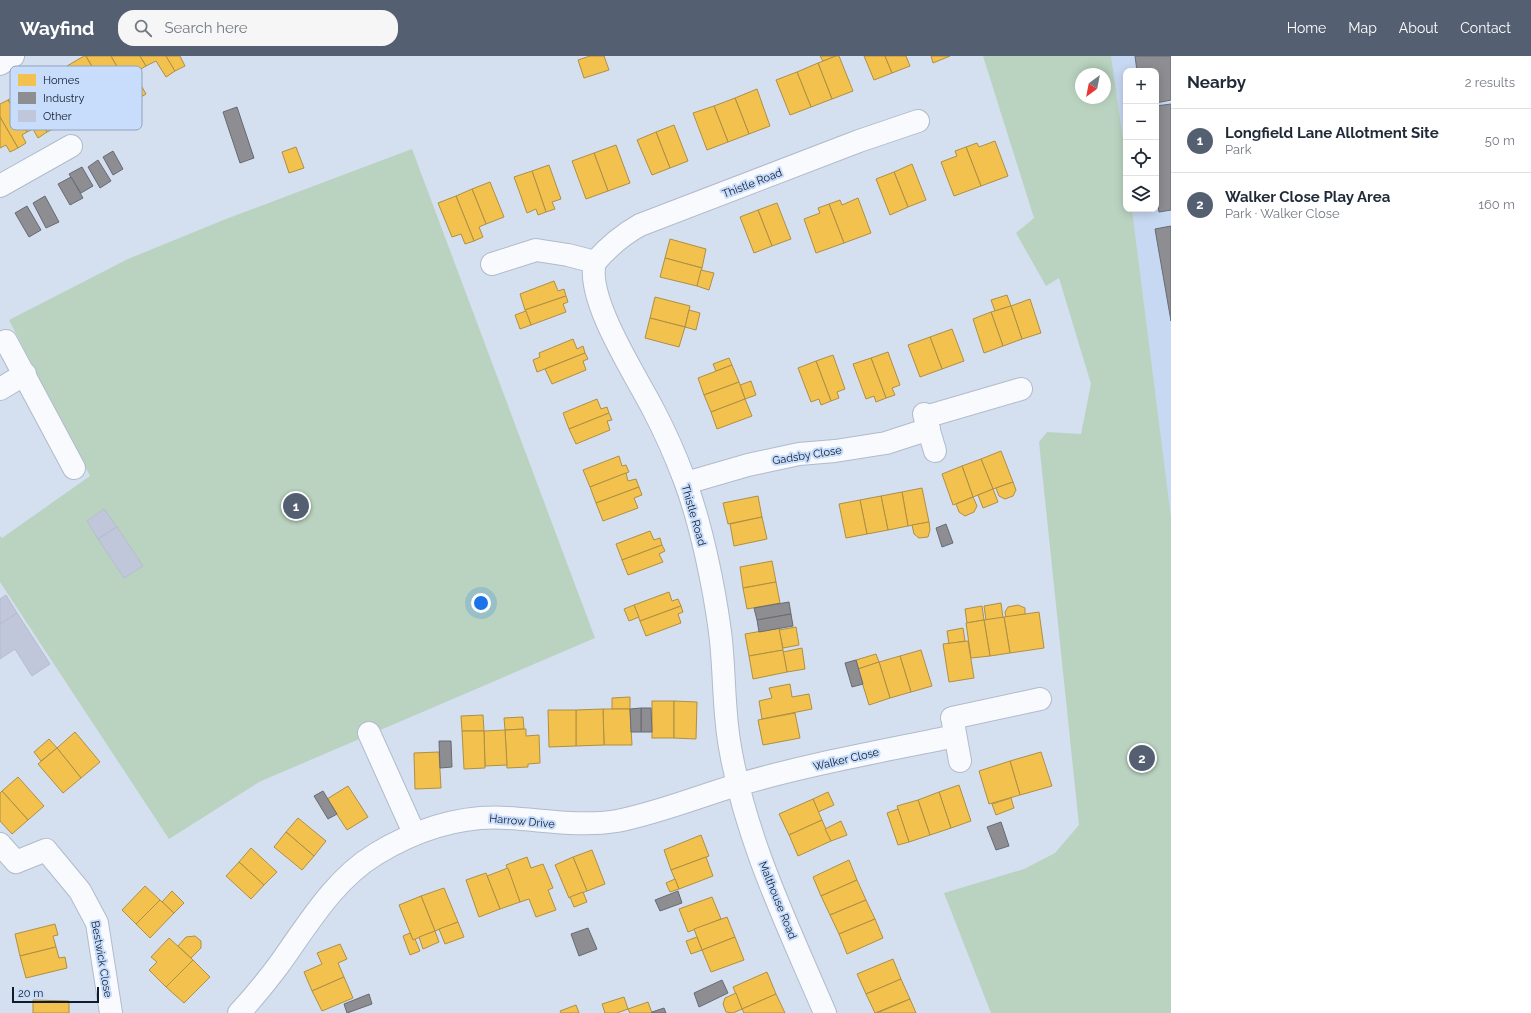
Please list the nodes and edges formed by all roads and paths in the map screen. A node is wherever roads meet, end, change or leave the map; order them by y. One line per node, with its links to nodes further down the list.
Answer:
1 (13, 56): 2 (street)
2 (0, 64)
3 (918, 121): 6 (street, Thistle Road)
4 (71, 146): 5 (street)
5 (0, 186)
6 (596, 262): 7 (street); 15 (street, Thistle Road)
7 (492, 264)
8 (6, 341): 9 (street)
9 (25, 374): 10 (street); 14 (street)
10 (0, 389)
11 (1021, 389): 12 (street, Gadsby Close)
12 (926, 418): 13 (street); 15 (street, Gadsby Close)
13 (935, 452)
14 (74, 468)
15 (686, 483): 20 (street, Thistle Road)
16 (1040, 699): 17 (street, Walker Close)
17 (953, 721): 19 (street); 20 (street, Walker Close)
18 (369, 733): 21 (street)
19 (960, 761)
20 (738, 785): 21 (street, Harrow Drive); 25 (street, Malthouse Road)
21 (414, 833): 23 (street, Harrow Drive)
22 (0, 844): 24 (street, Bestwick Close)
23 (246, 1011)
24 (111, 1013)
25 (825, 1013)

